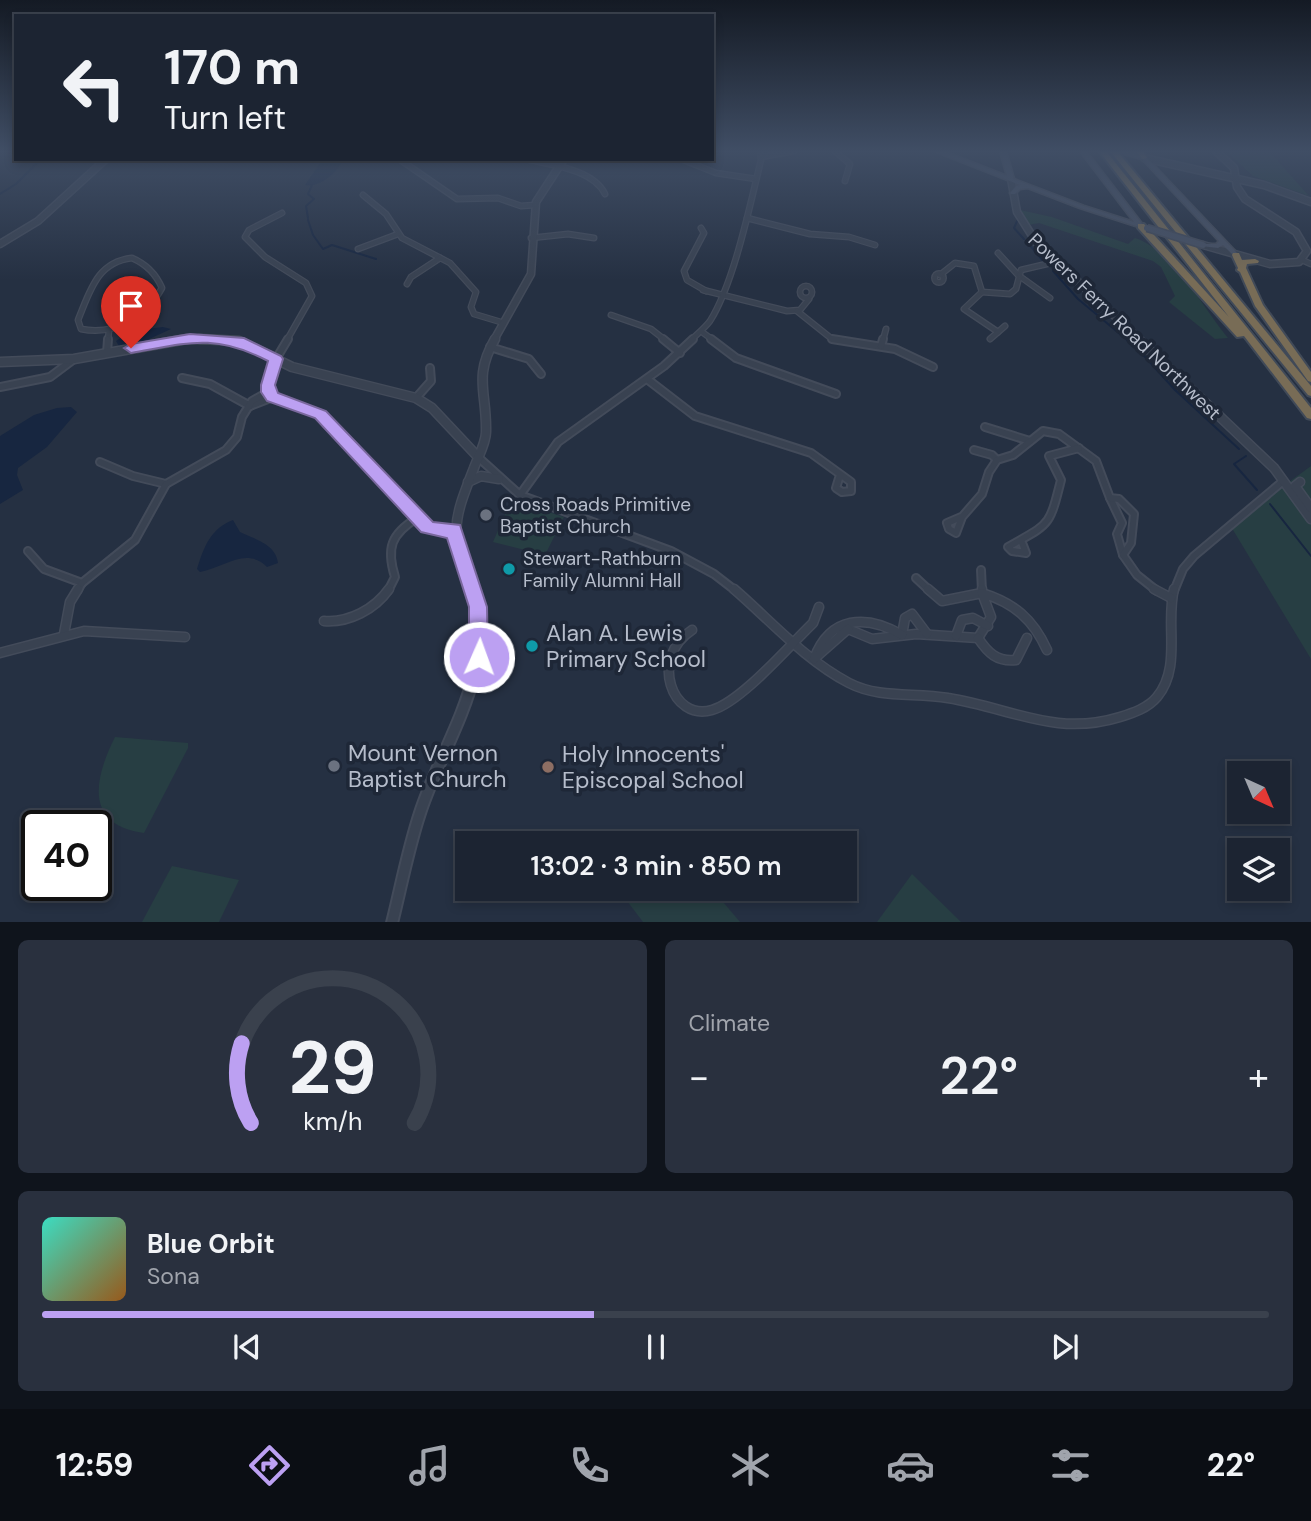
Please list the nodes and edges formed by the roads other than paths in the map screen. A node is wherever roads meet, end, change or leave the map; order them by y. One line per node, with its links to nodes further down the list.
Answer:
1 (68, 194): 26 (street)
2 (450, 194): 17 (street)
3 (539, 194): 17 (street)
4 (752, 194): 19 (street)
5 (1013, 194): 35 (street, Powers Ferry Road Northwest)
6 (1052, 194): 20 (main road)
7 (1118, 194): 20 (main road)
8 (1136, 194): 73 (highway)
9 (1149, 194): 68 (highway)
10 (1178, 194): 25 (main road)
11 (1242, 194): 16 (street)
12 (1247, 194): 16 (street)
13 (1289, 194): 15 (street)
14 (363, 195): 22 (street)
15 (1311, 202)
16 (1250, 203): 33 (street)
17 (535, 205): 23 (street)
18 (282, 213): 59 (street)
19 (747, 218): 27 (street); 42 (street)
20 (1144, 227): 28 (main road, bridge); 73 (highway)
21 (701, 228): 42 (street)
22 (398, 234): 29 (street); 32 (street)
23 (531, 238): 24 (street); 47 (street)
24 (594, 238)
25 (1223, 240): 28 (main road); 30 (main road)
26 (0, 244)
27 (875, 245)
28 (1203, 245): 30 (street)
29 (358, 250)
30 (1234, 252): 33 (street); 34 (street); 37 (highway)
31 (998, 253): 39 (street)
32 (440, 258): 40 (street); 47 (street)
33 (1301, 260): 34 (street); 36 (street)
34 (1255, 261): 37 (highway)
35 (1055, 262): 39 (street); 85 (street, Powers Ferry Road Northwest)
36 (1311, 264)
37 (1241, 270): 66 (highway)
38 (940, 275): 41 (street)
39 (1018, 275): 41 (street); 43 (street)
40 (407, 284)
41 (982, 292): 52 (street)
42 (722, 293): 45 (street); 51 (street)
43 (1050, 298)
44 (809, 299): 45 (street)
45 (797, 311): 55 (street)
46 (611, 315): 57 (street)
47 (504, 323): 54 (street)
48 (1005, 326): 52 (street)
49 (886, 329): 55 (street)
50 (109, 330): 50 (street); 56 (street)
51 (702, 332): 57 (street); 69 (street)
52 (998, 332): 53 (street)
53 (990, 339)
54 (489, 346): 63 (street); 75 (street)
55 (881, 346): 61 (street)
56 (107, 353): 58 (street); 59 (street)
57 (680, 353): 65 (street)
58 (74, 359): 60 (street); 67 (street)
59 (276, 359): 70 (street); 71 (street)
60 (0, 362)
61 (933, 367)
62 (430, 368): 71 (street)
63 (541, 374)
64 (182, 378): 72 (street)
65 (647, 379): 83 (street); 89 (street)
66 (1311, 379)
67 (0, 387)
68 (1311, 393)
69 (836, 394)
70 (270, 395): 72 (street); 93 (street)
71 (416, 398): 77 (street)
72 (250, 406): 87 (street)
73 (1311, 416)
74 (985, 426): 76 (street)
75 (485, 438): 77 (street); 80 (street)
76 (1030, 441): 78 (street); 81 (street)
77 (465, 443): 80 (street)
78 (1079, 448): 90 (street); 96 (street)
79 (974, 450): 81 (street)
80 (479, 458): 84 (street); 88 (street)
81 (997, 460): 92 (street)
82 (100, 462): 87 (street)
83 (840, 475)
84 (499, 479): 88 (street); 89 (street)
85 (1282, 482): 94 (street, Powers Ferry Road Northwest); 103 (street)
86 (1300, 482): 91 (street)
87 (166, 484): 101 (street)
88 (466, 486): 95 (street)
89 (520, 495): 116 (street)
90 (1110, 498): 98 (street); 98 (street)
91 (1311, 508)
92 (961, 517)
93 (418, 518): 95 (street); 105 (street)
94 (1311, 519)
95 (454, 530): 120 (street)
96 (1021, 540): 96 (street)
97 (28, 551): 101 (street)
98 (1123, 555): 103 (street)
99 (981, 570): 102 (street)
100 (916, 578): 102 (street)
101 (82, 583): 109 (street)
102 (982, 593): 107 (street); 117 (street)
103 (1171, 598): 119 (street)
104 (819, 607): 116 (street)
105 (324, 621)
106 (848, 625): 111 (street); 111 (street); 119 (street)
107 (988, 626): 112 (street); 114 (street)
108 (692, 629): 116 (street)
109 (64, 634): 113 (street); 118 (street)
110 (927, 634): 111 (street); 111 (street); 112 (street)
111 (902, 635)
112 (956, 636): 114 (street)
113 (185, 637)
114 (978, 638): 115 (street)
115 (1027, 638)
116 (795, 641): 119 (street)
117 (1047, 650)
118 (0, 653)
119 (814, 659)
120 (393, 922)

